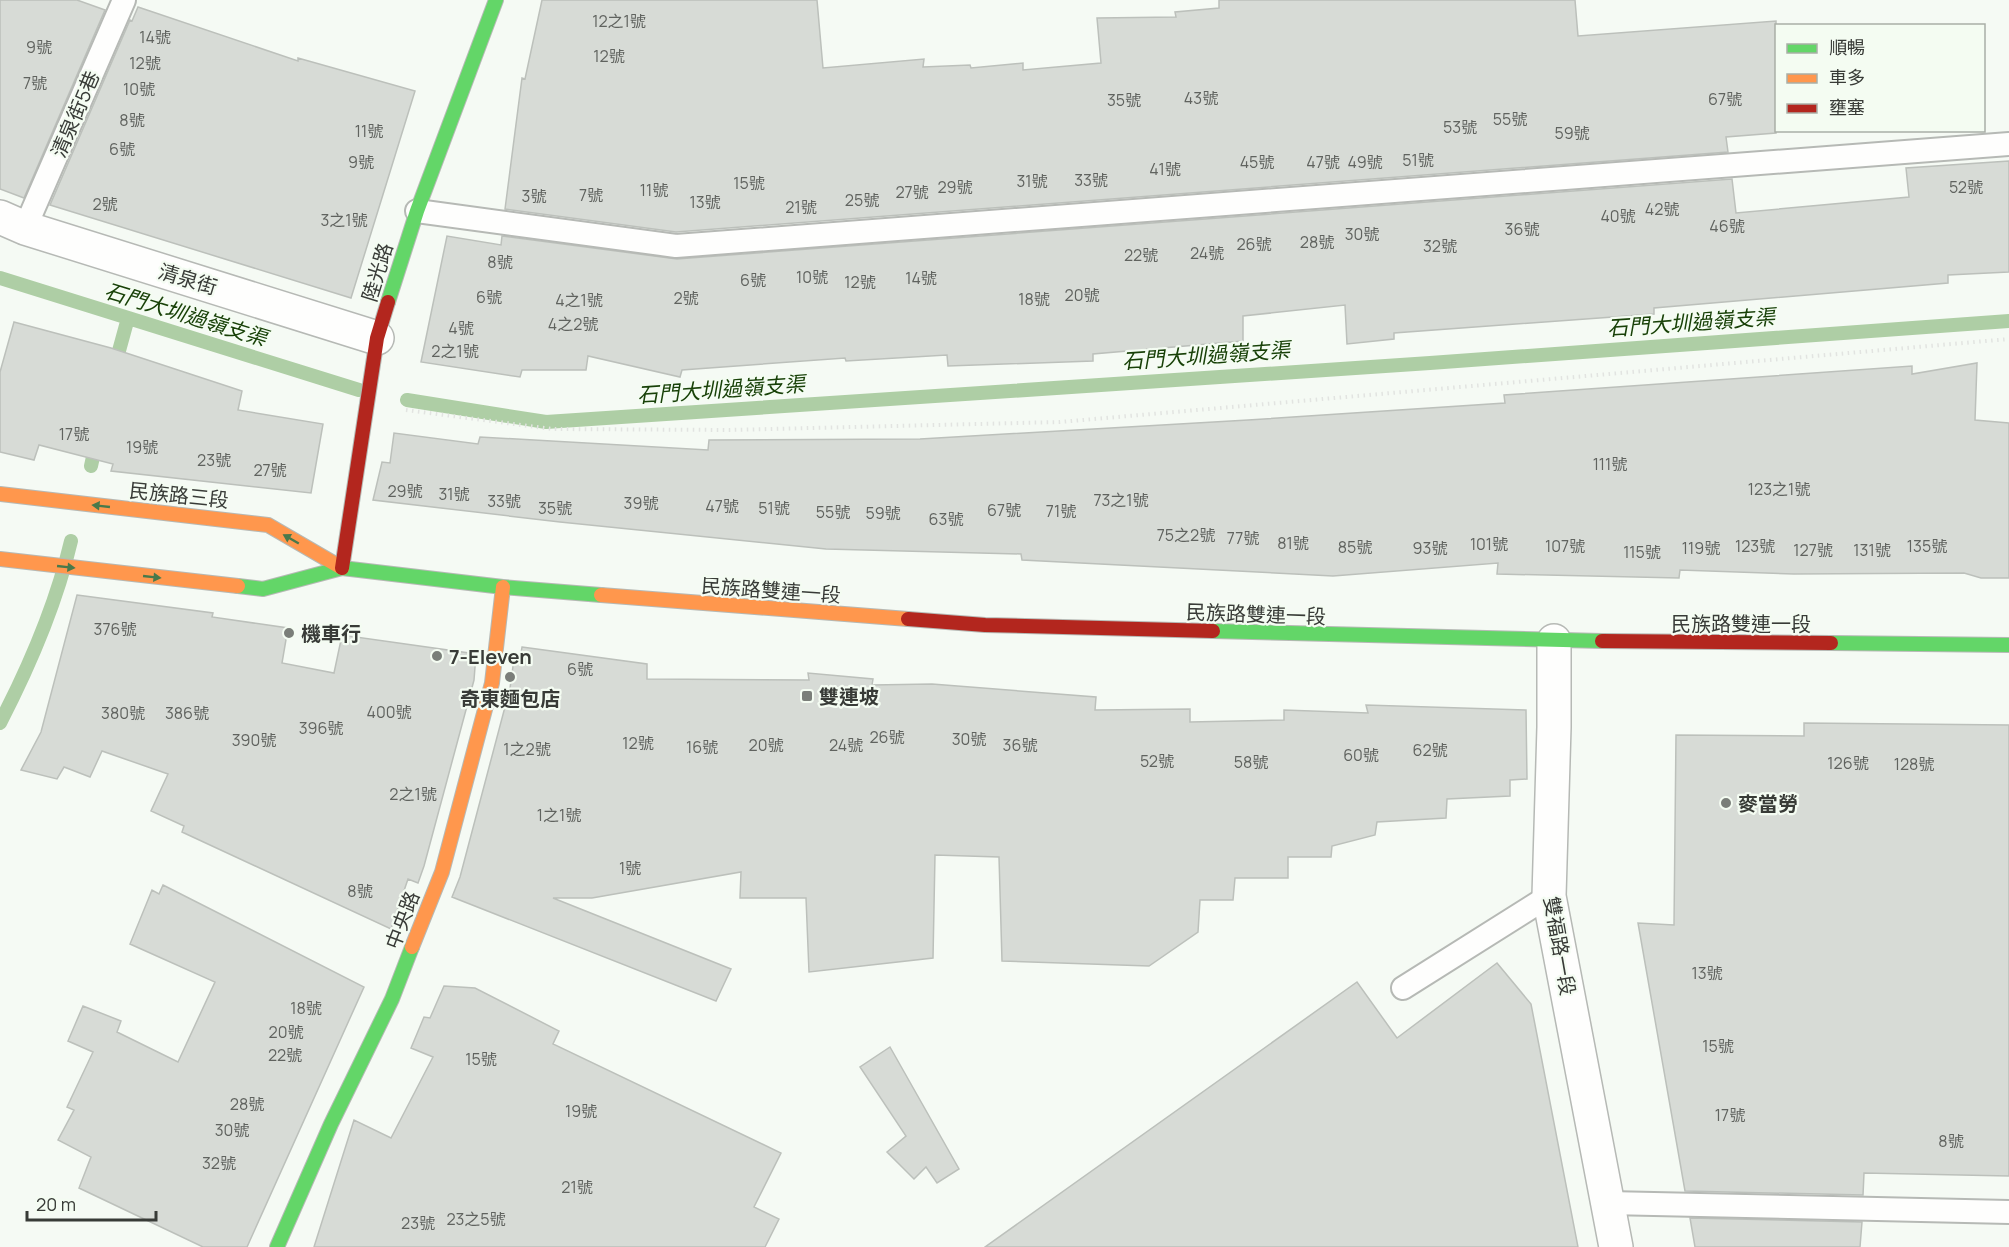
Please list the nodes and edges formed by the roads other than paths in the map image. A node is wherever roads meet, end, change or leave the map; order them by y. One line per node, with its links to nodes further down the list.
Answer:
1 (124, 0): 5 (lane, 清泉街5巷)
2 (496, 0): 4 (main road, 陸光路)
3 (2009, 144): 4 (lane)
4 (417, 211): 6 (main road, 陸光路)
5 (13, 223): 6 (street, 清泉街)
6 (377, 338): 9 (main road, 陸光路)
7 (0, 494): 9 (main road, 民族路三段, one-way to 7)
8 (0, 559): 9 (main road, 民族路三段, one-way to 9)
9 (342, 568): 10 (main road, 民族路三段)
10 (503, 587): 11 (main road, 民族路雙連一段); 17 (main road, 中央路)
11 (1554, 641): 12 (main road, 民族路雙連一段); 13 (street, 雙福路一段)
12 (2009, 645)
13 (1549, 896): 14 (lane); 15 (street, 雙福路一段)
14 (1403, 988)
15 (1608, 1203): 16 (lane); 18 (street, 雙福路一段)
16 (2009, 1212)
17 (277, 1247)
18 (1616, 1247)

